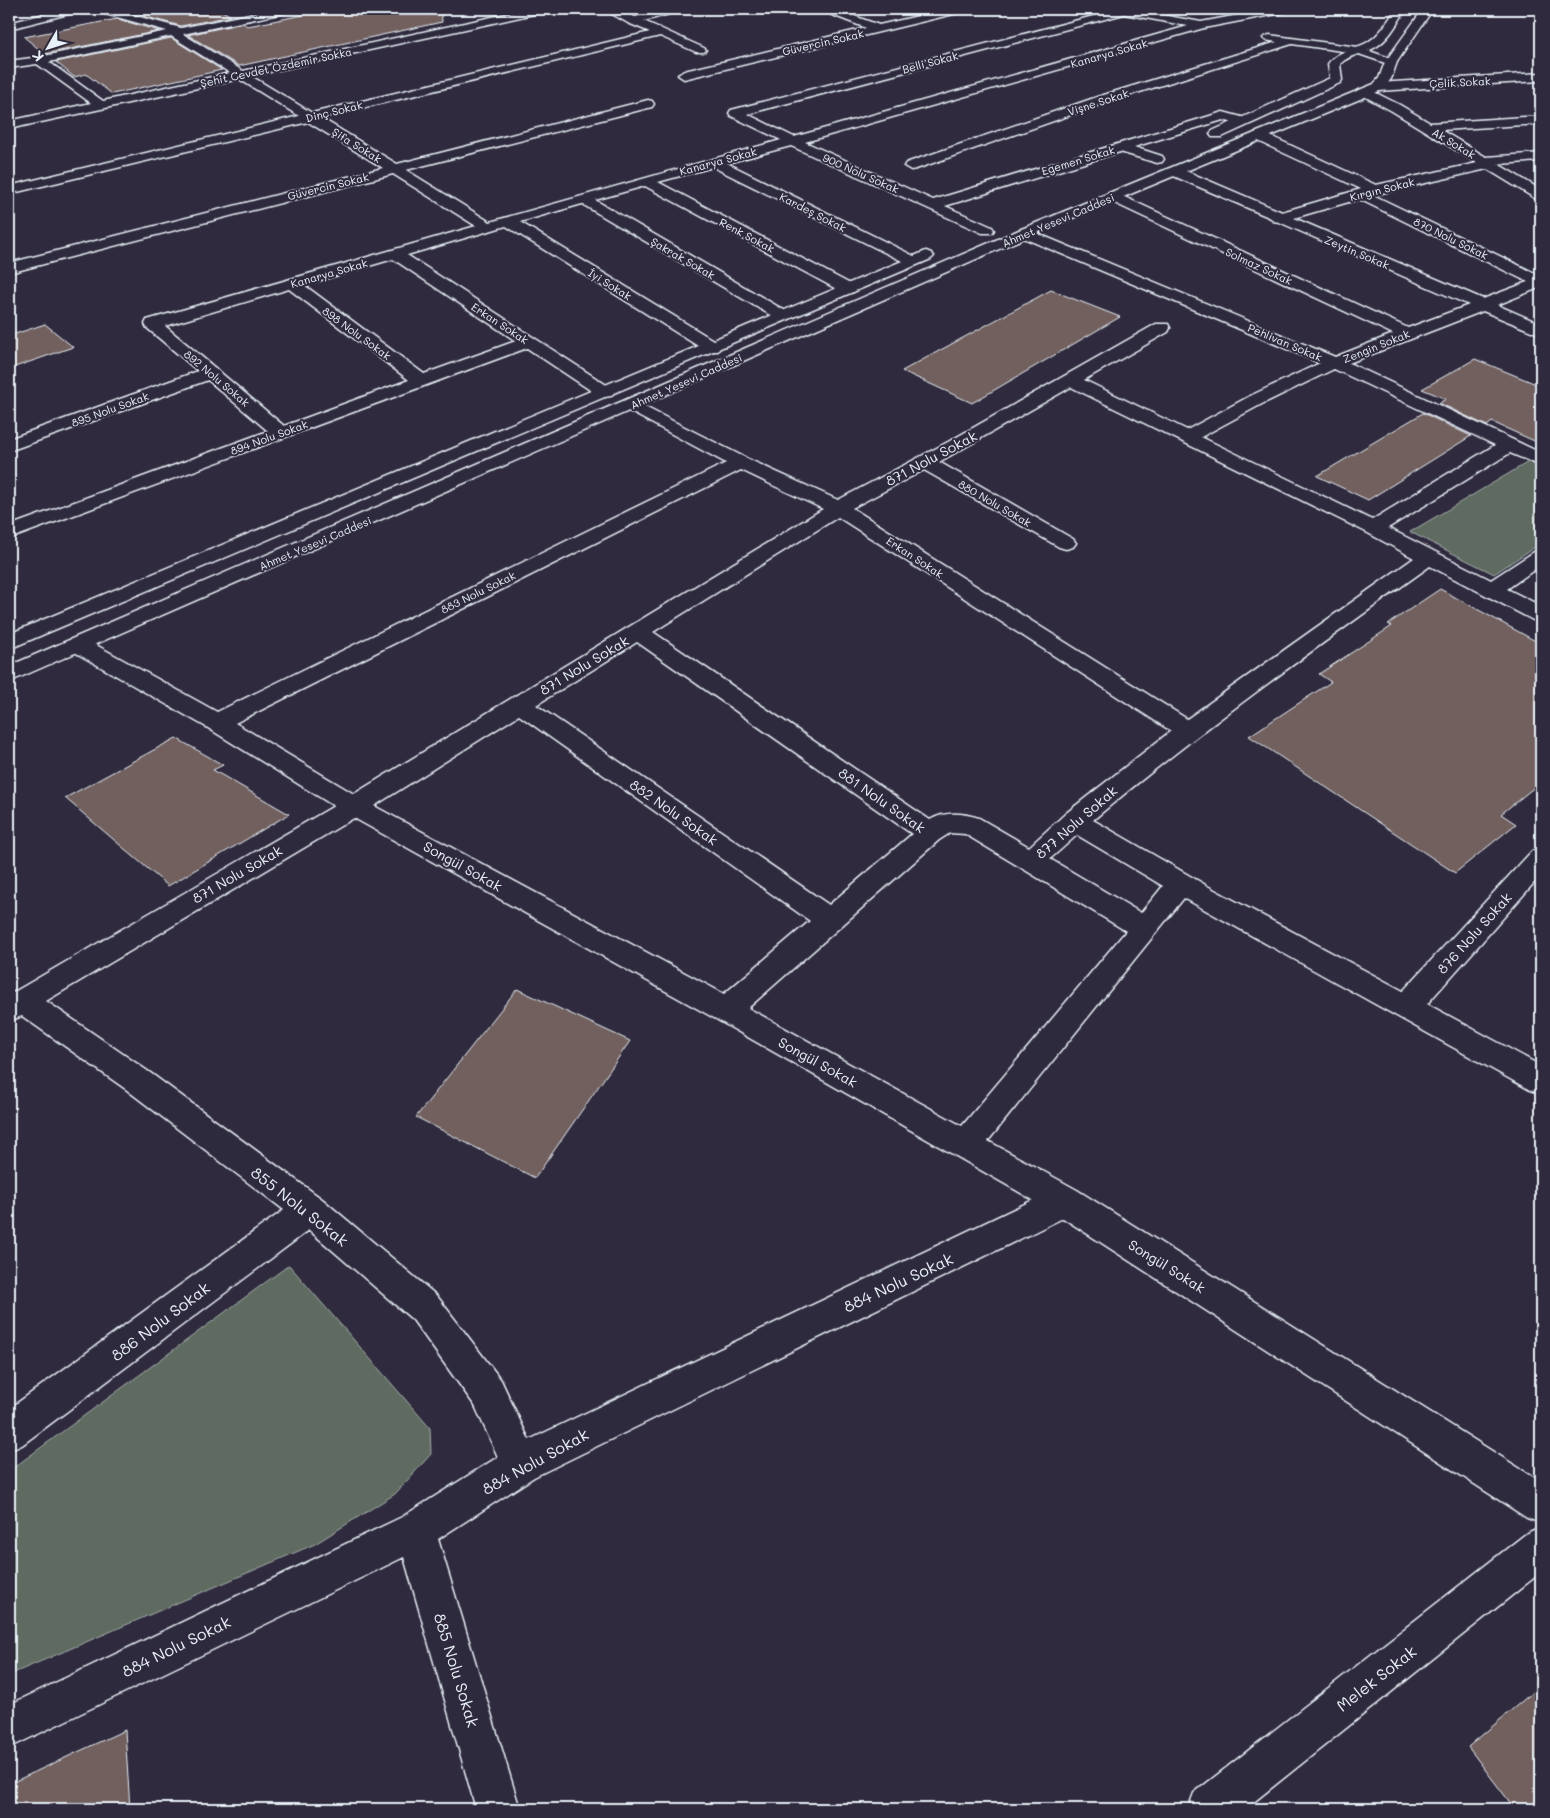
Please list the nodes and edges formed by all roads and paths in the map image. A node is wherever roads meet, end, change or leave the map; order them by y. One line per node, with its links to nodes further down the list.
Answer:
1 (76, 9): 18 (street)
2 (99, 9): 20 (street)
3 (289, 9): 20 (street)
4 (543, 9): 33 (street, Şehit Cevdet Özdemir Sokka)
5 (608, 9): 16 (street)
6 (676, 9): 16 (street)
7 (826, 9): 19 (street)
8 (921, 9): 15 (street)
9 (962, 9): 15 (street, Güvercin Sokak)
10 (1112, 9): 14 (street)
11 (1287, 9): 17 (street, Kanarya Sokak)
12 (1401, 9): 24 (street)
13 (1428, 9): 30 (street)
14 (1124, 11): 17 (street); 40 (street, Belli Sokak)
15 (937, 15): 19 (street, Güvercin Sokak)
16 (632, 21): 22 (street)
17 (1202, 25): 21 (street); 49 (street, Kanarya Sokak)
18 (9, 26)
19 (878, 29): 34 (street, Güvercin Sokak)
20 (177, 32): 29 (street); 33 (street, Şifa Sokak)
21 (1236, 32)
22 (659, 33): 27 (street); 42 (street, Dinç Sokak)
23 (1255, 35): 25 (street)
24 (1383, 36): 25 (street); 28 (street)
25 (1274, 39): 26 (street, Ak Sokak); 28 (street)
26 (1287, 43): 32 (street, Ak Sokak); 56 (street, Vişne Sokak)
27 (700, 50)
28 (1358, 50): 30 (street); 32 (street)
29 (39, 60): 31 (street); 38 (street)
30 (1391, 62): 36 (street)
31 (9, 64)
32 (1328, 65): 36 (street, Ak Sokak); 44 (street)
33 (241, 74): 38 (street, Şehit Cevdet Özdemir Sokka); 42 (street, Şifa Sokak)
34 (684, 75)
35 (1541, 77): 36 (street, Çelik Sokak)
36 (1372, 89): 46 (street, Ak Sokak); 47 (street, Ahmet Yesevi Caddesi)
37 (648, 104): 57 (street, Güvercin Sokak)
38 (101, 105): 41 (street, Şehit Cevdet Özdemir Sokka)
39 (23, 109): 41 (street)
40 (735, 113): 49 (street, 900 Nolu Sokak)
41 (49, 116): 45 (street, Şehit Cevdet Özdemir Sokka)
42 (310, 117): 57 (street, Şifa Sokak); 61 (street, Dinç Sokak)
43 (1541, 120): 46 (street)
44 (1244, 122): 48 (street); 50 (street, Egemen Sokak)
45 (9, 125)
46 (1427, 127): 55 (street, Ak Sokak)
47 (1258, 136): 59 (street, Ahmet Yesevi Caddesi); 62 (street, 870 Nolu Sokak)
48 (1206, 139)
49 (794, 142): 54 (street, Kanarya Sokak); 66 (street, 900 Nolu Sokak)
50 (1119, 147): 53 (street); 66 (street, Egemen Sokak)
51 (1174, 152): 53 (street)
52 (1541, 157): 55 (street, Kırgın Sokak)
53 (1157, 159): 58 (street)
54 (714, 162): 60 (street, Kanarya Sokak); 76 (street, Kardeş Sokak)
55 (1485, 163): 62 (street, Kırgın Sokak); 63 (street, Ak Sokak)
56 (910, 166)
57 (394, 169): 70 (street, Şifa Sokak); 77 (street, Güvercin Sokak)
58 (1132, 169)
59 (1174, 171): 64 (street, Ahmet Yesevi Caddesi); 67 (street, Zeytin Sokak)
60 (646, 181): 65 (street, Kanarya Sokak); 80 (street, Renk Sokak)
61 (9, 190)
62 (1367, 192): 67 (street, Kırgın Sokak); 78 (street, 870 Nolu Sokak)
63 (1541, 196)
64 (1113, 197): 72 (street, Ahmet Yesevi Caddesi); 86 (street, Solmaz Sokak)
65 (583, 199): 68 (street, Kanarya Sokak); 82 (street, Şakrak Sokak)
66 (932, 205): 71 (street, 900 Nolu Sokak)
67 (1278, 218): 81 (street, Zeytin Sokak)
68 (508, 221): 70 (street, Kanarya Sokak); 88 (street, İyi Sokak)
69 (1004, 223): 71 (street, Ahmet Yesevi Caddesi)
70 (489, 227): 75 (street, Kanarya Sokak)
71 (988, 230): 73 (street, Ahmet Yesevi Caddesi)
72 (1024, 233): 89 (street, Pehlivan Sokak); 94 (street, Ahmet Yesevi Caddesi)
73 (963, 240)
74 (938, 251): 76 (street, Ahmet Yesevi Caddesi)
75 (395, 254): 79 (street, Kanarya Sokak); 87 (street, Erkan Sokak)
76 (913, 261): 80 (street, Ahmet Yesevi Caddesi)
77 (9, 268)
78 (1541, 282): 81 (street, Zengin Sokak)
79 (292, 284): 83 (street, Kanarya Sokak); 92 (street, 898 Nolu Sokak)
80 (848, 289): 82 (street, Ahmet Yesevi Caddesi)
81 (1482, 305): 85 (street, Zeytin Sokak); 86 (street, Zengin Sokak)
82 (783, 316): 88 (street, Ahmet Yesevi Caddesi)
83 (153, 324): 90 (street, 892 Nolu Sokak)
84 (1162, 328): 91 (street, 871 Nolu Sokak)
85 (1541, 330)
86 (1406, 334): 89 (street, Zengin Sokak)
87 (528, 342): 92 (street, 894 Nolu Sokak); 93 (street, Erkan Sokak)
88 (712, 347): 93 (street, Ahmet Yesevi Caddesi)
89 (1335, 363): 96 (street, Zengin Sokak); 97 (street, Pehlivan Sokak)
90 (210, 373): 95 (street, 892 Nolu Sokak); 98 (street, 895 Nolu Sokak)
91 (1070, 380): 96 (street); 100 (street, 871 Nolu Sokak)
92 (422, 381): 95 (street, 894 Nolu Sokak)
93 (605, 392): 111 (street, Ahmet Yesevi Caddesi)
94 (631, 405): 101 (street, Erkan Sokak); 112 (street, Ahmet Yesevi Caddesi)
95 (281, 433): 104 (street, 894 Nolu Sokak)
96 (1189, 436): 103 (street)
97 (1509, 445): 99 (street, Pehlivan Sokak); 103 (street)
98 (9, 446)
99 (1541, 460)
100 (924, 462): 102 (street, 871 Nolu Sokak); 105 (street, 880 Nolu Sokak)
101 (741, 463): 102 (street, Erkan Sokak); 115 (street, 883 Nolu Sokak)
102 (838, 508): 110 (street, 871 Nolu Sokak); 116 (street, Erkan Sokak)
103 (1373, 528): 107 (street)
104 (9, 533)
105 (1066, 543)
106 (1541, 556): 108 (street)
107 (1429, 557): 108 (street); 116 (street, 877 Nolu Sokak)
108 (1491, 590): 109 (street)
109 (1541, 615)
110 (637, 632): 114 (street, 871 Nolu Sokak); 119 (street, 881 Nolu Sokak)
111 (9, 642)
112 (79, 645): 113 (street, Ahmet Yesevi Caddesi); 115 (street, Songül Sokak)
113 (9, 675)
114 (519, 704): 117 (street, 871 Nolu Sokak); 123 (street, 882 Nolu Sokak)
115 (216, 722): 117 (street, Songül Sokak)
116 (1187, 730): 118 (street, 877 Nolu Sokak)
117 (354, 806): 125 (street, 871 Nolu Sokak); 127 (street, Songül Sokak)
118 (1074, 821): 121 (street, 877 Nolu Sokak); 122 (street)
119 (930, 833): 121 (street); 123 (street, 881 Nolu Sokak)
120 (1541, 858): 126 (street, 876 Nolu Sokak)
121 (1031, 861): 124 (street, 877 Nolu Sokak)
122 (1181, 883): 124 (street); 126 (street)
123 (830, 920): 127 (street, 881 Nolu Sokak)
124 (1144, 928): 129 (street)
125 (16, 1005): 131 (street, 855 Nolu Sokak)
126 (1407, 1007): 128 (street)
127 (726, 1010): 129 (street, Songül Sokak)
128 (1541, 1081)
129 (966, 1144): 130 (street, Songül Sokak)
130 (1065, 1201): 133 (street, 884 Nolu Sokak); 134 (street, Songül Sokak)
131 (310, 1210): 132 (street, 886 Nolu Sokak); 133 (street, 855 Nolu Sokak)
132 (9, 1432)
133 (521, 1464): 135 (street, 884 Nolu Sokak)
134 (1541, 1504)
135 (416, 1531): 137 (street, 884 Nolu Sokak); 138 (street, 885 Nolu Sokak)
136 (1541, 1547): 139 (street, Melek Sokak)
137 (9, 1727)
138 (498, 1809)
139 (1210, 1809)

